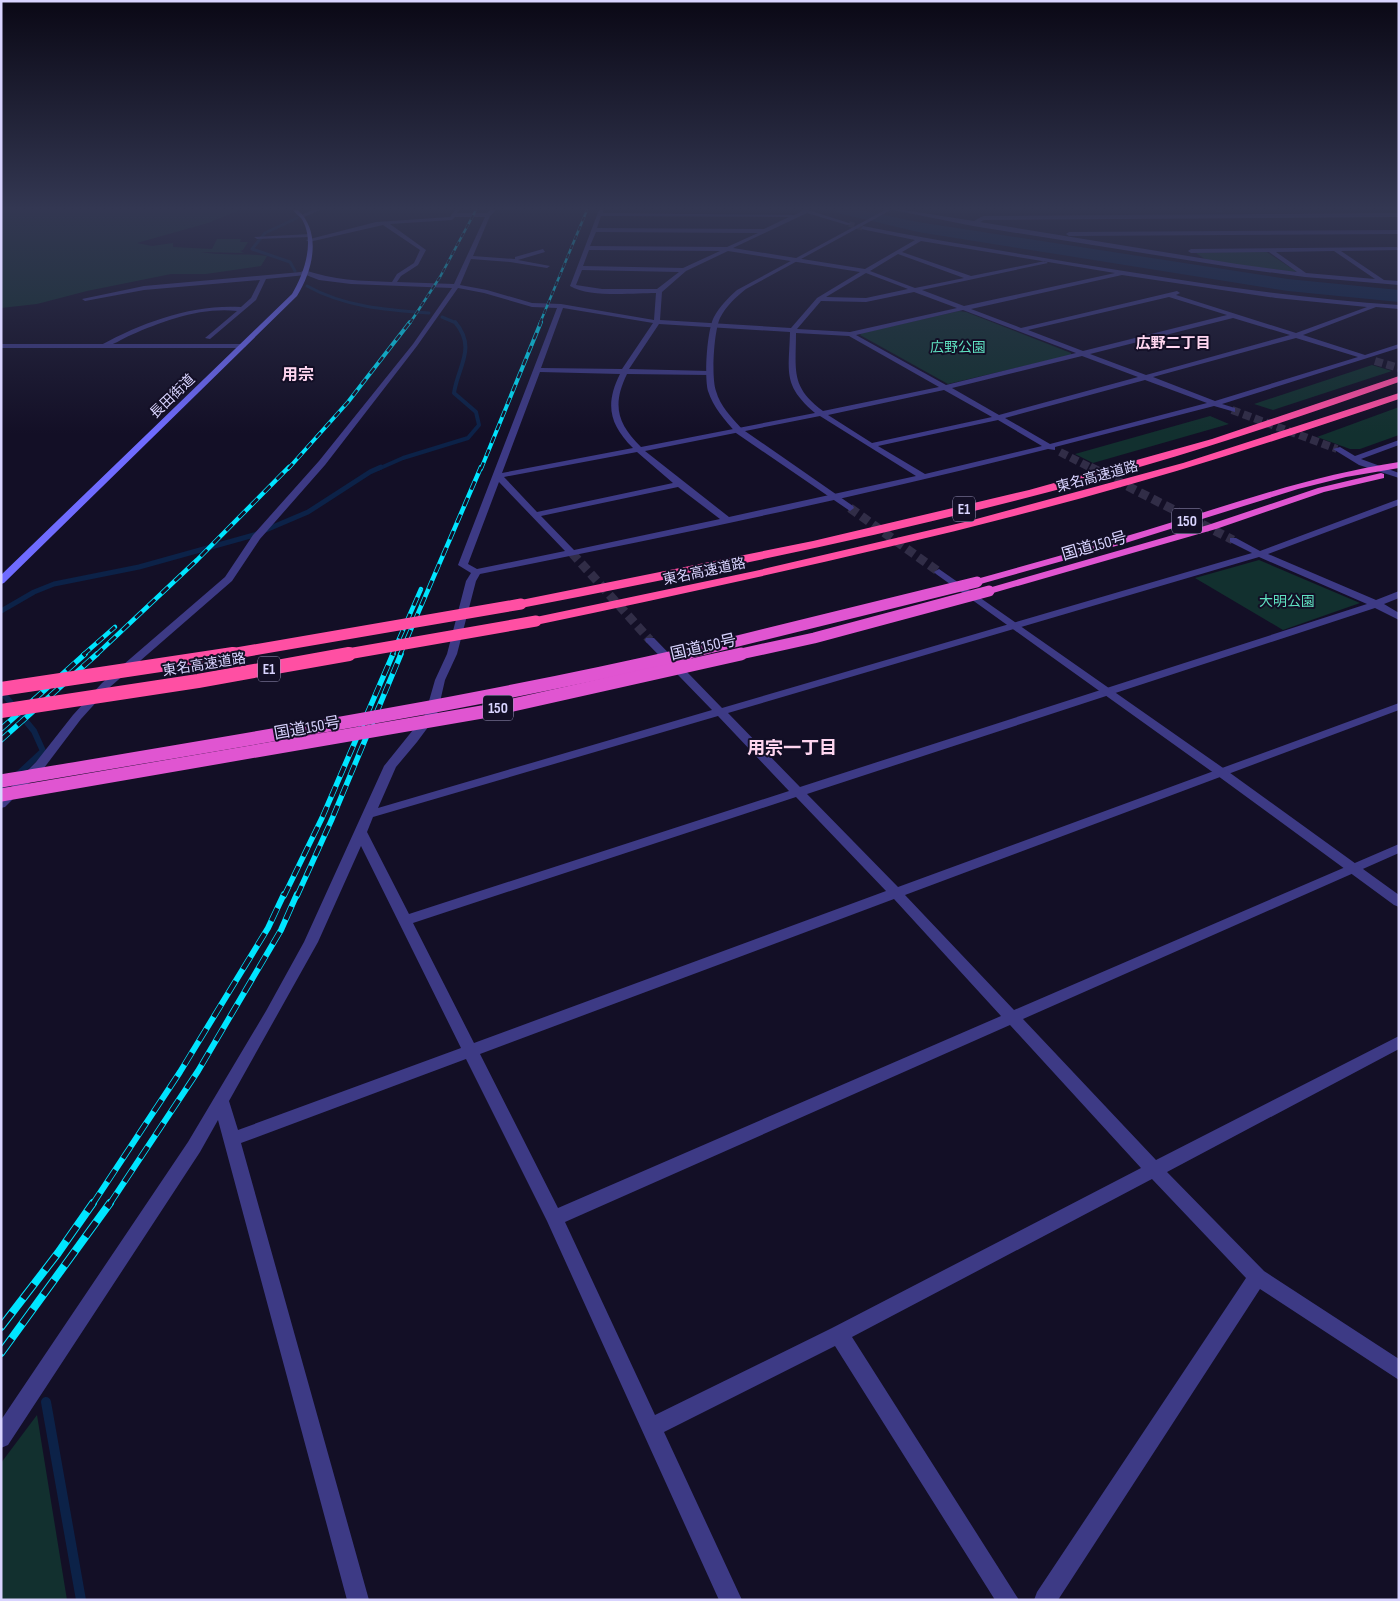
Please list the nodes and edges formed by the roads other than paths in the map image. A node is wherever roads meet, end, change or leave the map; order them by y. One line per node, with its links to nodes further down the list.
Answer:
1 (180, 285): 18 (street)
2 (261, 285): 23 (street)
3 (299, 285): 35 (main road, 長田街道)
4 (415, 285): 13 (street)
5 (574, 285): 16 (street)
6 (666, 285): 16 (street)
7 (750, 285): 27 (street)
8 (842, 285): 19 (street)
9 (901, 285): 15 (street)
10 (939, 285): 15 (street)
11 (1071, 285): 24 (street)
12 (1200, 285): 14 (street)
13 (456, 286): 20 (street); 89 (street)
14 (1209, 286): 17 (street); 21 (street)
15 (915, 290): 19 (street); 24 (street)
16 (659, 291): 26 (street)
17 (1169, 295): 25 (street); 29 (street)
18 (85, 299)
19 (819, 299): 28 (street)
20 (561, 306): 26 (street); 40 (street)
21 (1377, 306): 22 (street); 31 (street)
22 (1399, 307)
23 (242, 309): 32 (street); 34 (street)
24 (964, 309): 29 (street); 30 (street)
25 (1232, 316): 31 (street); 37 (street)
26 (658, 322): 27 (street); 41 (street)
27 (714, 325): 28 (street); 42 (street)
28 (793, 330): 30 (street); 49 (street)
29 (1020, 330): 37 (street)
30 (850, 334): 45 (street)
31 (1295, 336): 38 (street); 43 (street)
32 (208, 338)
33 (1, 346): 34 (street)
34 (103, 346): 35 (street)
35 (243, 346): 74 (main road, 長田街道)
36 (1399, 346): 38 (street)
37 (1082, 354): 43 (street); 45 (street)
38 (1364, 357): 39 (street); 47 (street)
39 (1375, 360)
40 (536, 370): 41 (street); 61 (street)
41 (623, 371): 42 (street); 56 (street)
42 (709, 373): 51 (street)
43 (1146, 377): 47 (street); 50 (street)
44 (1399, 379): 80 (highway, 東名高速道路 / E1, bridge)
45 (945, 388): 49 (street); 50 (street)
46 (1399, 396): 83 (highway, 東名高速道路 / E1, bridge)
47 (1215, 403): 48 (street); 54 (street)
48 (1232, 410)
49 (822, 414): 51 (street); 53 (street)
50 (998, 418): 53 (street); 54 (street)
51 (739, 431): 56 (street); 64 (street)
52 (1399, 442): 58 (street)
53 (873, 445): 62 (street)
54 (1050, 447): 57 (street); 62 (street)
55 (1336, 449): 58 (street)
56 (638, 450): 61 (street); 63 (street)
57 (1060, 452)
58 (1356, 459): 59 (street)
59 (1376, 468): 60 (highway, 国道150号 / 150); 86 (highway, 国道150号 / 150, bridge)
60 (1398, 472): 88 (highway, 国道150号 / 150, bridge)
61 (498, 476): 67 (street); 72 (street)
62 (925, 477): 64 (street)
63 (682, 484): 67 (street); 68 (street)
64 (835, 498): 66 (street); 68 (street)
65 (1399, 502): 71 (street)
66 (850, 508)
67 (534, 515): 70 (street)
68 (728, 521): 70 (street)
69 (1234, 540): 71 (street)
70 (572, 553): 72 (street)
71 (1260, 554): 76 (street); 78 (street)
72 (476, 572): 90 (street)
73 (939, 572): 78 (street)
74 (1, 581)
75 (1399, 594): 76 (street)
76 (1376, 604): 77 (street); 81 (street)
77 (1399, 617)
78 (1015, 626): 81 (street); 84 (street)
79 (650, 640): 84 (street)
80 (1, 689)
81 (1108, 692): 85 (street); 87 (street)
82 (1399, 706): 85 (street)
83 (1, 711)
84 (719, 712): 87 (street); 90 (street)
85 (1222, 773): 93 (street); 94 (street)
86 (1, 781)
87 (797, 794): 94 (street); 96 (street)
88 (1, 795)
89 (1, 804)
90 (367, 816): 91 (street)
91 (361, 833): 96 (street); 100 (street)
92 (1399, 848): 93 (street)
93 (1350, 868): 95 (street); 97 (street)
94 (896, 893): 97 (street); 99 (street)
95 (1399, 902)
96 (406, 920): 99 (street)
97 (1012, 1017): 102 (street); 103 (street)
98 (1399, 1042): 102 (street)
99 (470, 1051): 101 (street); 103 (street)
100 (221, 1100): 101 (street); 108 (street)
101 (233, 1139): 109 (street)
102 (1153, 1169): 104 (street); 105 (street)
103 (554, 1218): 107 (street)
104 (1257, 1278): 106 (street); 112 (street)
105 (839, 1334): 107 (street); 111 (street)
106 (1399, 1371)
107 (650, 1428): 110 (street)
108 (1, 1438)
109 (358, 1600)
110 (731, 1600)
111 (1008, 1600)
112 (1045, 1600)

